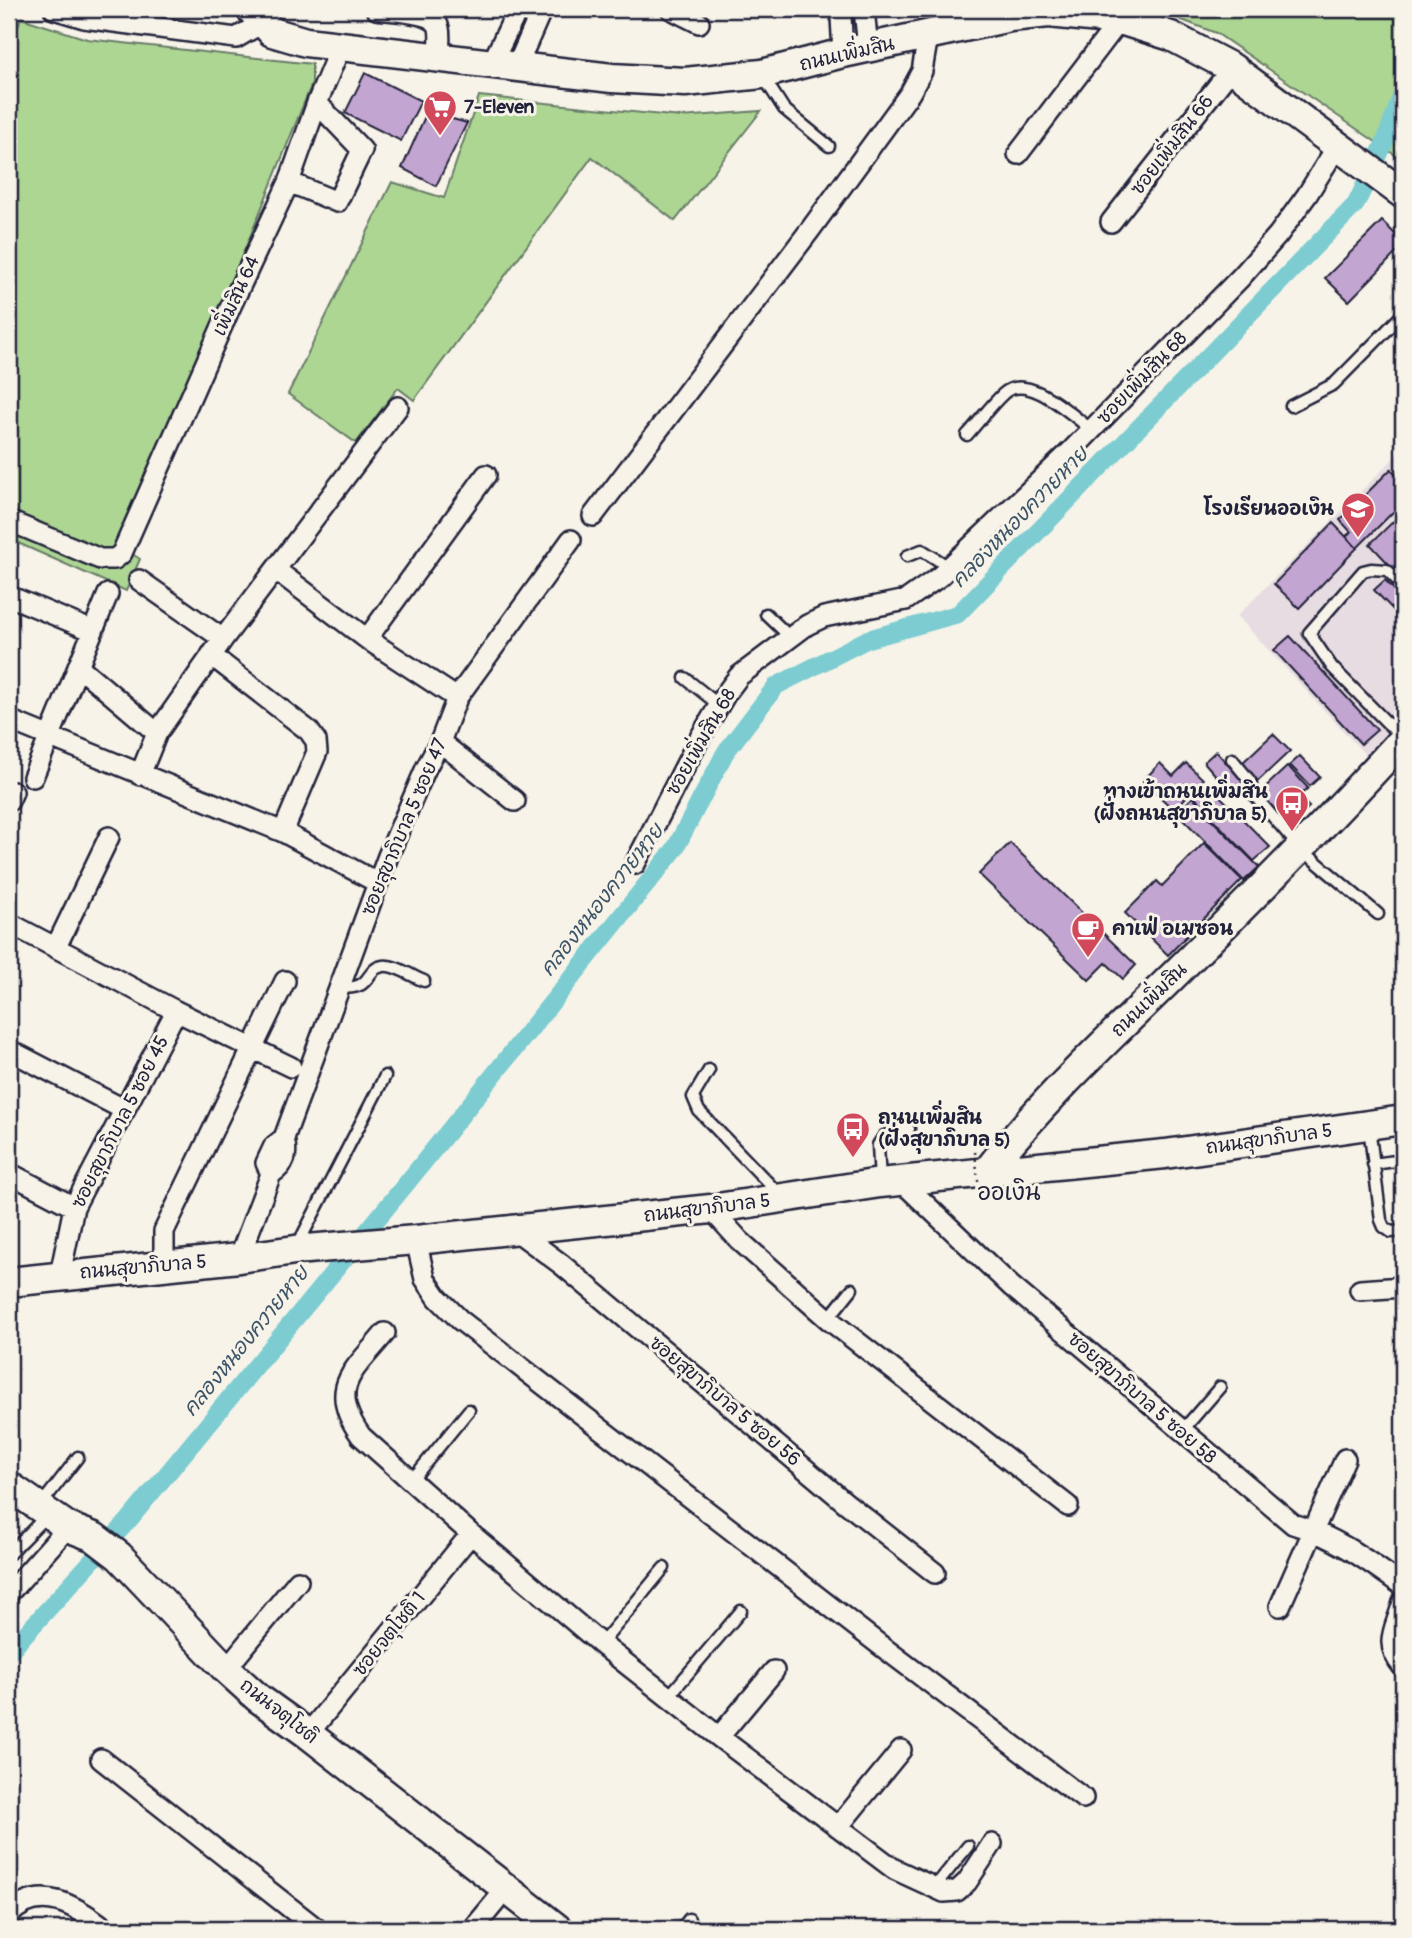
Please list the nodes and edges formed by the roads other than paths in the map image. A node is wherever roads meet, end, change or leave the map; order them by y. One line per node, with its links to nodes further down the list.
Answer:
1 (54, 9): 8 (street)
2 (376, 9): 14 (street)
3 (518, 9): 15 (street)
4 (542, 9): 15 (street)
5 (671, 9): 10 (street)
6 (843, 9): 13 (street)
7 (864, 9): 13 (street)
8 (256, 16): 12 (street, ถนนเพิ่มสิน)
9 (1120, 20): 11 (street, ถนนเพิ่มสิน); 16 (street, ถนนเพิ่มสิน); 21 (street)
10 (699, 23)
11 (928, 36): 13 (street, ถนนเพิ่มสิน); 31 (street)
12 (341, 46): 14 (street, ถนนเพิ่มสิน); 18 (street, เพิ่มสิน 64)
13 (856, 50): 17 (street, ถนนเพิ่มสิน)
14 (439, 57): 15 (street, ถนนเพิ่มสิน)
15 (505, 64): 17 (street, ถนนเพิ่มสิน)
16 (1232, 68): 20 (street, ถนนเพิ่มสิน); 24 (street, ซอยเพิ่มสิน 66)
17 (762, 74): 19 (lane)
18 (317, 103): 22 (street, เพิ่มสิน 64); 22 (street)
19 (829, 146)
20 (1347, 152): 23 (street, ถนนเพิ่มสิน); 28 (street, ซอยเพิ่มสิน 68)
21 (1018, 154)
22 (289, 182): 32 (street, เพิ่มสิน 64)
23 (1396, 188)
24 (1111, 222)
25 (1403, 314): 26 (lane)
26 (1290, 406)
27 (398, 407): 36 (street)
28 (1091, 430): 29 (lane); 35 (street, ซอยเพิ่มสิน 68)
29 (967, 435)
30 (486, 475): 45 (street)
31 (593, 516)
32 (9, 521)
33 (571, 540): 49 (street, ซอยสุขาภิบาล 5 ซอย 47)
34 (907, 556): 35 (lane)
35 (949, 567): 43 (street, ซอยเพิ่มสิน 68)
36 (276, 570): 44 (street); 45 (street)
37 (139, 580): 44 (street)
38 (1403, 586): 54 (lane)
39 (108, 594): 42 (street)
40 (9, 596): 42 (street)
41 (766, 614): 43 (lane)
42 (93, 631): 47 (street)
43 (790, 637): 50 (street, ซอยเพิ่มสิน 68)
44 (223, 639): 46 (street)
45 (367, 639): 49 (street)
46 (211, 655): 52 (street); 60 (street)
47 (78, 666): 52 (street); 53 (street)
48 (685, 678): 50 (lane)
49 (457, 698): 55 (street, ซอยสุขาภิบาล 5 ซอย 47)
50 (720, 706): 63 (street, ซอยเพิ่มสิน 68)
51 (9, 720): 53 (street)
52 (157, 733): 57 (street)
53 (50, 738): 57 (street); 58 (street)
54 (1403, 739): 62 (street, ถนนเพิ่มสิน)
55 (440, 742): 59 (street); 64 (street, ซอยสุขาภิบาล 5 ซอย 47)
56 (1232, 759): 62 (lane)
57 (140, 775): 60 (street)
58 (33, 777)
59 (515, 802)
60 (283, 832): 64 (street)
61 (109, 837): 67 (street)
62 (1301, 849): 65 (lane); 83 (street, ถนนเพิ่มสิน)
63 (635, 864)
64 (377, 883): 70 (street, ซอยสุขาภิบาล 5 ซอย 47)
65 (1378, 914)
66 (9, 923): 67 (street)
67 (55, 947): 71 (street)
68 (285, 981): 72 (street)
69 (424, 981): 70 (lane)
70 (341, 987): 93 (street, ซอยสุขาภิบาล 5 ซอย 47)
71 (176, 1011): 72 (street); 77 (street, ซอยสุขาภิบาล 5 ซอย 45)
72 (251, 1049): 74 (street); 94 (street)
73 (9, 1050): 77 (street)
74 (291, 1067)
75 (709, 1070): 86 (lane)
76 (385, 1076): 92 (lane)
77 (125, 1110): 87 (street, ซอยสุขาภิบาล 5 ซอย 45)
78 (1403, 1120): 79 (street, ถนนสุขาภิบาล 5)
79 (1369, 1124): 82 (lane); 83 (street, ถนนสุขาภิบาล 5)
80 (909, 1129): 85 (lane)
81 (1403, 1160): 82 (lane)
82 (1373, 1164): 90 (lane)
83 (980, 1171): 85 (street, ถนนสุขาภิบาล 5)
84 (9, 1173): 87 (street)
85 (890, 1182): 86 (street, ถนนสุขาภิบาล 5); 104 (street, ซอยสุขาภิบาล 5 ซอย 58)
86 (783, 1198): 88 (street, ถนนสุขาภิบาล 5)
87 (74, 1207): 95 (street, ซอยสุขาภิบาล 5 ซอย 45)
88 (711, 1209): 89 (street, ถนนสุขาภิบาล 5); 100 (street)
89 (515, 1230): 91 (street, ถนนสุขาภิบาล 5); 115 (street, ซอยสุขาภิบาล 5 ซอย 56)
90 (1403, 1231)
91 (416, 1240): 92 (street, ถนนสุขาภิบาล 5); 131 (street)
92 (295, 1250): 93 (street, ถนนสุขาภิบาล 5)
93 (239, 1258): 94 (street, ถนนสุขาภิบาล 5)
94 (164, 1266): 95 (street, ถนนสุขาภิบาล 5)
95 (60, 1275): 96 (street, ถนนสุขาภิบาล 5)
96 (9, 1282)
97 (1403, 1287): 99 (street)
98 (852, 1289): 100 (lane)
99 (1360, 1290)
100 (828, 1319): 109 (street)
101 (385, 1333): 107 (street)
102 (1220, 1387): 104 (lane)
103 (470, 1410): 107 (lane)
104 (1182, 1432): 111 (street, ซอยสุขาภิบาล 5 ซอย 58)
105 (78, 1457): 110 (lane)
106 (1345, 1460): 111 (street)
107 (411, 1481): 112 (street)
108 (10, 1491): 110 (street, ถนนจตุโชติ)
109 (1068, 1506)
110 (52, 1516): 113 (lane); 118 (street); 124 (street, ถนนจตุโชติ)
111 (1314, 1530): 117 (street, ซอยสุขาภิบาล 5 ซอย 58); 119 (street)
112 (471, 1534): 122 (street); 127 (street, ซอยจตุโชติ 1)
113 (9, 1554)
114 (664, 1568): 122 (lane)
115 (935, 1573)
116 (298, 1581): 124 (street)
117 (1403, 1586)
118 (9, 1593)
119 (1280, 1606)
120 (1403, 1607): 123 (street)
121 (741, 1611): 126 (lane)
122 (601, 1644): 126 (street)
123 (1403, 1667)
124 (226, 1669): 127 (street, ถนนจตุโชติ)
125 (774, 1671): 128 (street)
126 (669, 1696): 128 (street)
127 (307, 1734): 135 (street, ถนนจตุโชติ)
128 (719, 1737): 132 (street)
129 (901, 1750): 132 (street)
130 (101, 1759): 140 (street)
131 (1083, 1798)
132 (838, 1827): 136 (street)
133 (992, 1844): 136 (street)
134 (968, 1846): 136 (lane)
135 (507, 1888): 141 (street); 142 (street, ถนนจตุโชติ)
136 (934, 1888)
137 (9, 1915): 139 (street)
138 (689, 1919): 143 (lane)
139 (106, 1929)
140 (317, 1929)
141 (472, 1929)
142 (558, 1929)
143 (681, 1929)

